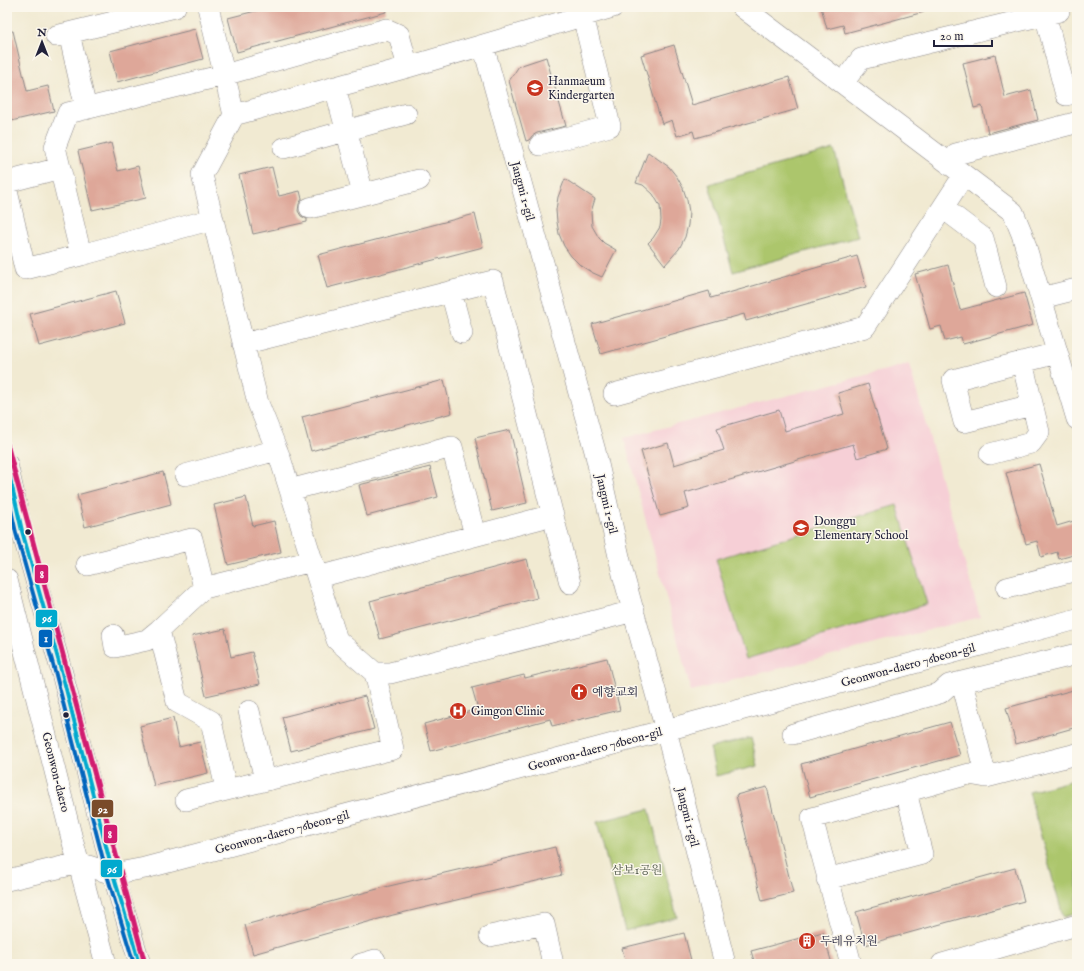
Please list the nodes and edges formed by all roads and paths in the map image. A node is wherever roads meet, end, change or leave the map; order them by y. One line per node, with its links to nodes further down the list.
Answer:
1 (175, 7): 14 (street)
2 (208, 7): 10 (street)
3 (613, 7): 7 (street)
4 (742, 7): 11 (street)
5 (1051, 10): 6 (street); 13 (street)
6 (1009, 14): 11 (street)
7 (583, 16): 8 (street); 19 (street)
8 (483, 45): 9 (street); 56 (street, Jangmi 1-gil)
9 (408, 67): 10 (street); 12 (street)
10 (224, 75): 14 (street); 16 (street)
11 (843, 83): 22 (street)
12 (335, 87): 16 (street); 18 (street)
13 (1077, 92)
14 (86, 109): 21 (street)
15 (406, 114): 18 (street)
16 (234, 115): 29 (street)
17 (1075, 123): 22 (street)
18 (346, 131): 20 (street); 26 (street)
19 (540, 145)
20 (284, 148)
21 (60, 168): 24 (street); 30 (street)
22 (957, 170): 28 (street); 34 (street)
23 (419, 180): 26 (street)
24 (7, 182)
25 (7, 191): 30 (street)
26 (362, 194): 27 (street)
27 (310, 208)
28 (943, 208): 31 (street); 39 (street)
29 (213, 219): 30 (street); 36 (street)
30 (80, 255)
31 (996, 286)
32 (1077, 289): 34 (street)
33 (451, 292): 35 (street); 36 (street); 47 (street)
34 (1041, 298): 37 (street)
35 (462, 334)
36 (243, 344): 42 (street)
37 (1057, 353): 38 (street); 41 (street)
38 (1022, 362): 40 (street); 40 (street)
39 (614, 394)
40 (1032, 405): 43 (street)
41 (1077, 418)
42 (277, 450): 45 (street); 46 (street)
43 (990, 454)
44 (7, 464): 73 (street)
45 (185, 475)
46 (290, 490): 48 (street); 50 (street)
47 (553, 515): 48 (street); 53 (street)
48 (475, 535): 50 (street)
49 (87, 565): 54 (street)
50 (315, 569): 54 (street); 61 (street)
51 (1077, 570): 55 (street)
52 (7, 580): 72 (street, Geonwon-daero)
53 (570, 583)
54 (204, 588): 58 (street)
55 (1006, 588)
56 (634, 611): 61 (street); 64 (street, Jangmi 1-gil)
57 (1077, 619): 64 (street, Geonwon-daero 76beon-gil)
58 (159, 630): 59 (street); 69 (street)
59 (112, 635)
60 (1077, 654): 62 (street)
61 (375, 673): 68 (street)
62 (962, 682): 65 (street); 67 (street)
63 (250, 711): 68 (street)
64 (666, 730): 73 (street, Geonwon-daero 76beon-gil); 83 (street, Jangmi 1-gil)
65 (793, 734)
66 (1077, 754): 67 (street)
67 (986, 777): 70 (street)
68 (265, 780): 69 (street)
69 (226, 789): 71 (street)
70 (906, 792): 74 (street); 74 (street)
71 (186, 800)
72 (78, 863): 73 (street); 75 (street); 78 (street, Geonwon-daero)
73 (112, 874): 79 (street)
74 (827, 879): 84 (street)
75 (7, 880)
76 (1077, 925): 85 (street)
77 (490, 936): 82 (street)
78 (106, 964)
79 (140, 964)
80 (361, 964): 81 (street)
81 (376, 964)
82 (553, 964)
83 (725, 964)
84 (851, 964)
85 (942, 964)

